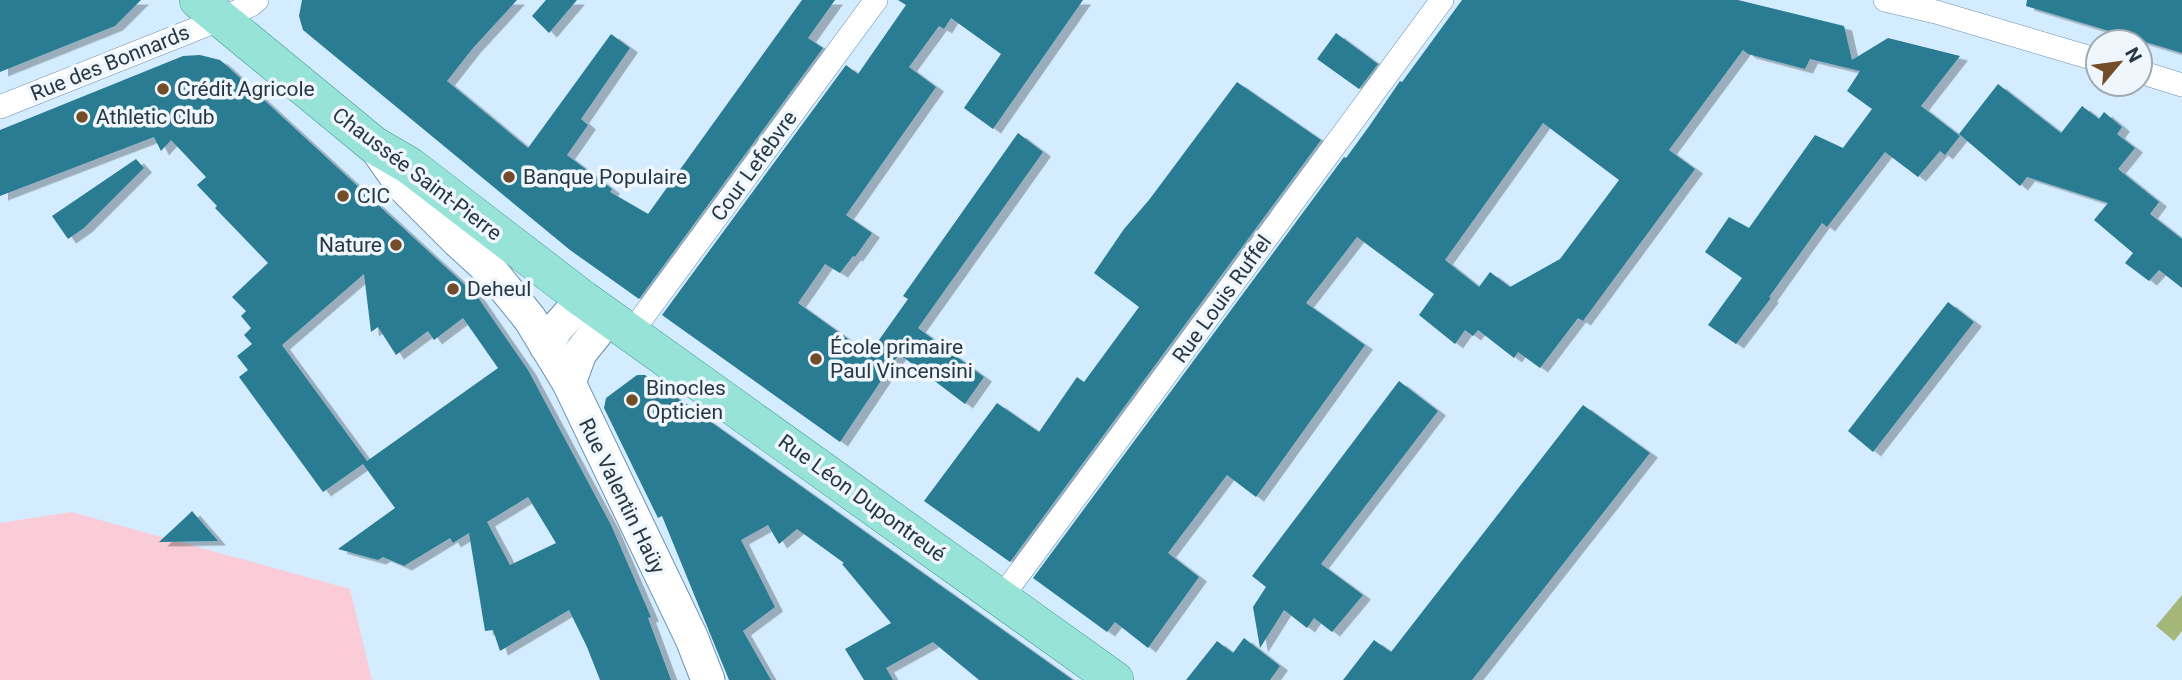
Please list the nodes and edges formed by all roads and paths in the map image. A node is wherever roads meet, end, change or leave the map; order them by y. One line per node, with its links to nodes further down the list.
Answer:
1 (257, 0): 5 (street, Rue des Bonnards)
2 (876, 0): 11 (street, Cour Lefebvre)
3 (1442, 0): 14 (street, Rue Louis Ruffel)
4 (1885, 0): 6 (street)
5 (209, 10): 9 (street, Rue des Bonnards); 10 (main road, Chaussée Saint-Pierre)
6 (2084, 56)
7 (2154, 76): 8 (street)
8 (2182, 85)
9 (0, 107)
10 (374, 145): 11 (main road, Chaussée Saint-Pierre); 12 (street, Rue Valentin Haüy)
11 (608, 316): 12 (street); 13 (street); 14 (main road, Rue Léon Dupontreué)
12 (546, 345): 13 (street, Rue Valentin Haüy)
13 (569, 383): 15 (street, Rue Valentin Haüy)
14 (1001, 598): 16 (main road, Rue Léon Dupontreué)
15 (708, 680)
16 (1115, 680)

